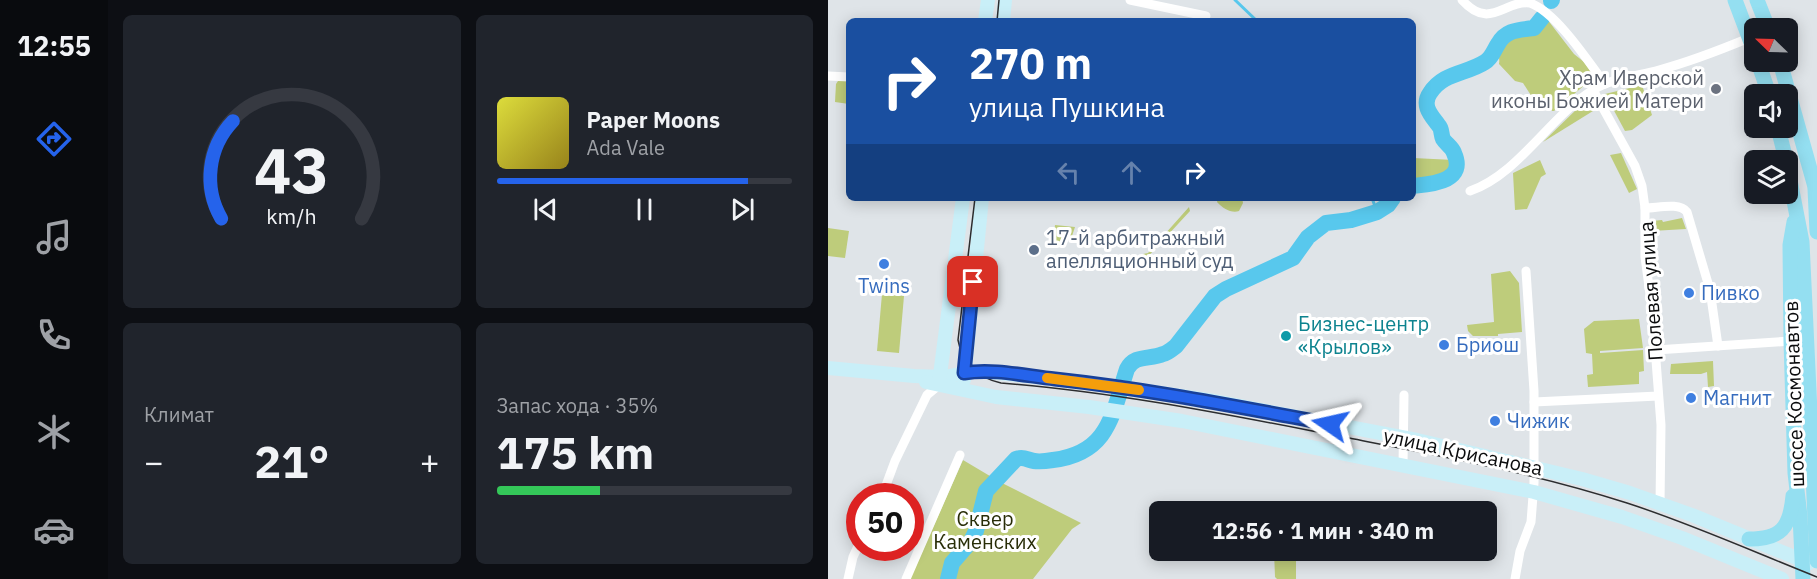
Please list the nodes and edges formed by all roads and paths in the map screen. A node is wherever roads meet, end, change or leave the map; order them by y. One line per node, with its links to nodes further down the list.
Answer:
1 (988, 0): 8 (main road)
2 (1005, 0): 9 (main road)
3 (1130, 0): 7 (street)
4 (1462, 0): 16 (street)
5 (1735, 0): 11 (main road)
6 (1757, 0): 10 (main road)
7 (1206, 15)
8 (985, 18)
9 (1003, 18)
10 (1764, 18)
11 (1744, 24)
12 (1744, 40): 16 (street)
13 (1783, 72): 19 (main road)
14 (828, 75): 15 (street)
15 (846, 77)
16 (1605, 84): 17 (street)
17 (1593, 90): 18 (street); 23 (street, Полевая улица)
18 (1470, 191)
19 (1816, 191): 25 (main road)
20 (963, 201): 32 (main road)
21 (982, 201): 31 (main road)
22 (1795, 204): 24 (main road, шоссе Космонавтов)
23 (1646, 208): 28 (street); 29 (street, Полевая улица)
24 (1796, 210): 27 (main road, шоссе Космонавтов); 48 (main road, шоссе Космонавтов)
25 (1817, 232)
26 (1526, 271): 36 (street)
27 (1791, 341): 28 (street); 41 (main road, шоссе Космонавтов)
28 (1719, 346): 29 (street)
29 (1656, 350): 35 (street, Полевая улица)
30 (828, 368): 32 (main road, улица Крисанова)
31 (964, 373): 32 (main road, улица Крисанова); 33 (main road); 37 (main road, улица Крисанова)
32 (940, 381): 33 (main road, улица Крисанова); 42 (street)
33 (963, 391): 39 (main road, улица Крисанова)
34 (1404, 395): 37 (street)
35 (1658, 396): 36 (street); 44 (street, Полевая улица)
36 (1534, 402): 40 (street)
37 (1403, 438): 39 (street); 40 (main road, улица Крисанова)
38 (960, 455): 52 (street)
39 (1403, 466): 43 (main road, улица Крисанова)
40 (1535, 468): 43 (street); 44 (main road, улица Крисанова)
41 (1795, 472): 45 (main road, шоссе Космонавтов); 47 (main road)
42 (887, 483)
43 (1534, 492): 53 (street); 54 (main road, улица Крисанова)
44 (1660, 504): 47 (main road, улица Крисанова)
45 (1800, 516): 46 (street); 48 (main road, шоссе Космонавтов)
46 (1808, 534)
47 (1749, 538): 48 (main road, улица Крисанова)
48 (1809, 560): 50 (main road, улица Крисанова); 55 (main road, шоссе Космонавтов)
49 (852, 561): 51 (street)
50 (1817, 566)
51 (848, 579)
52 (906, 579)
53 (1515, 579)
54 (1782, 579)
55 (1803, 579)

